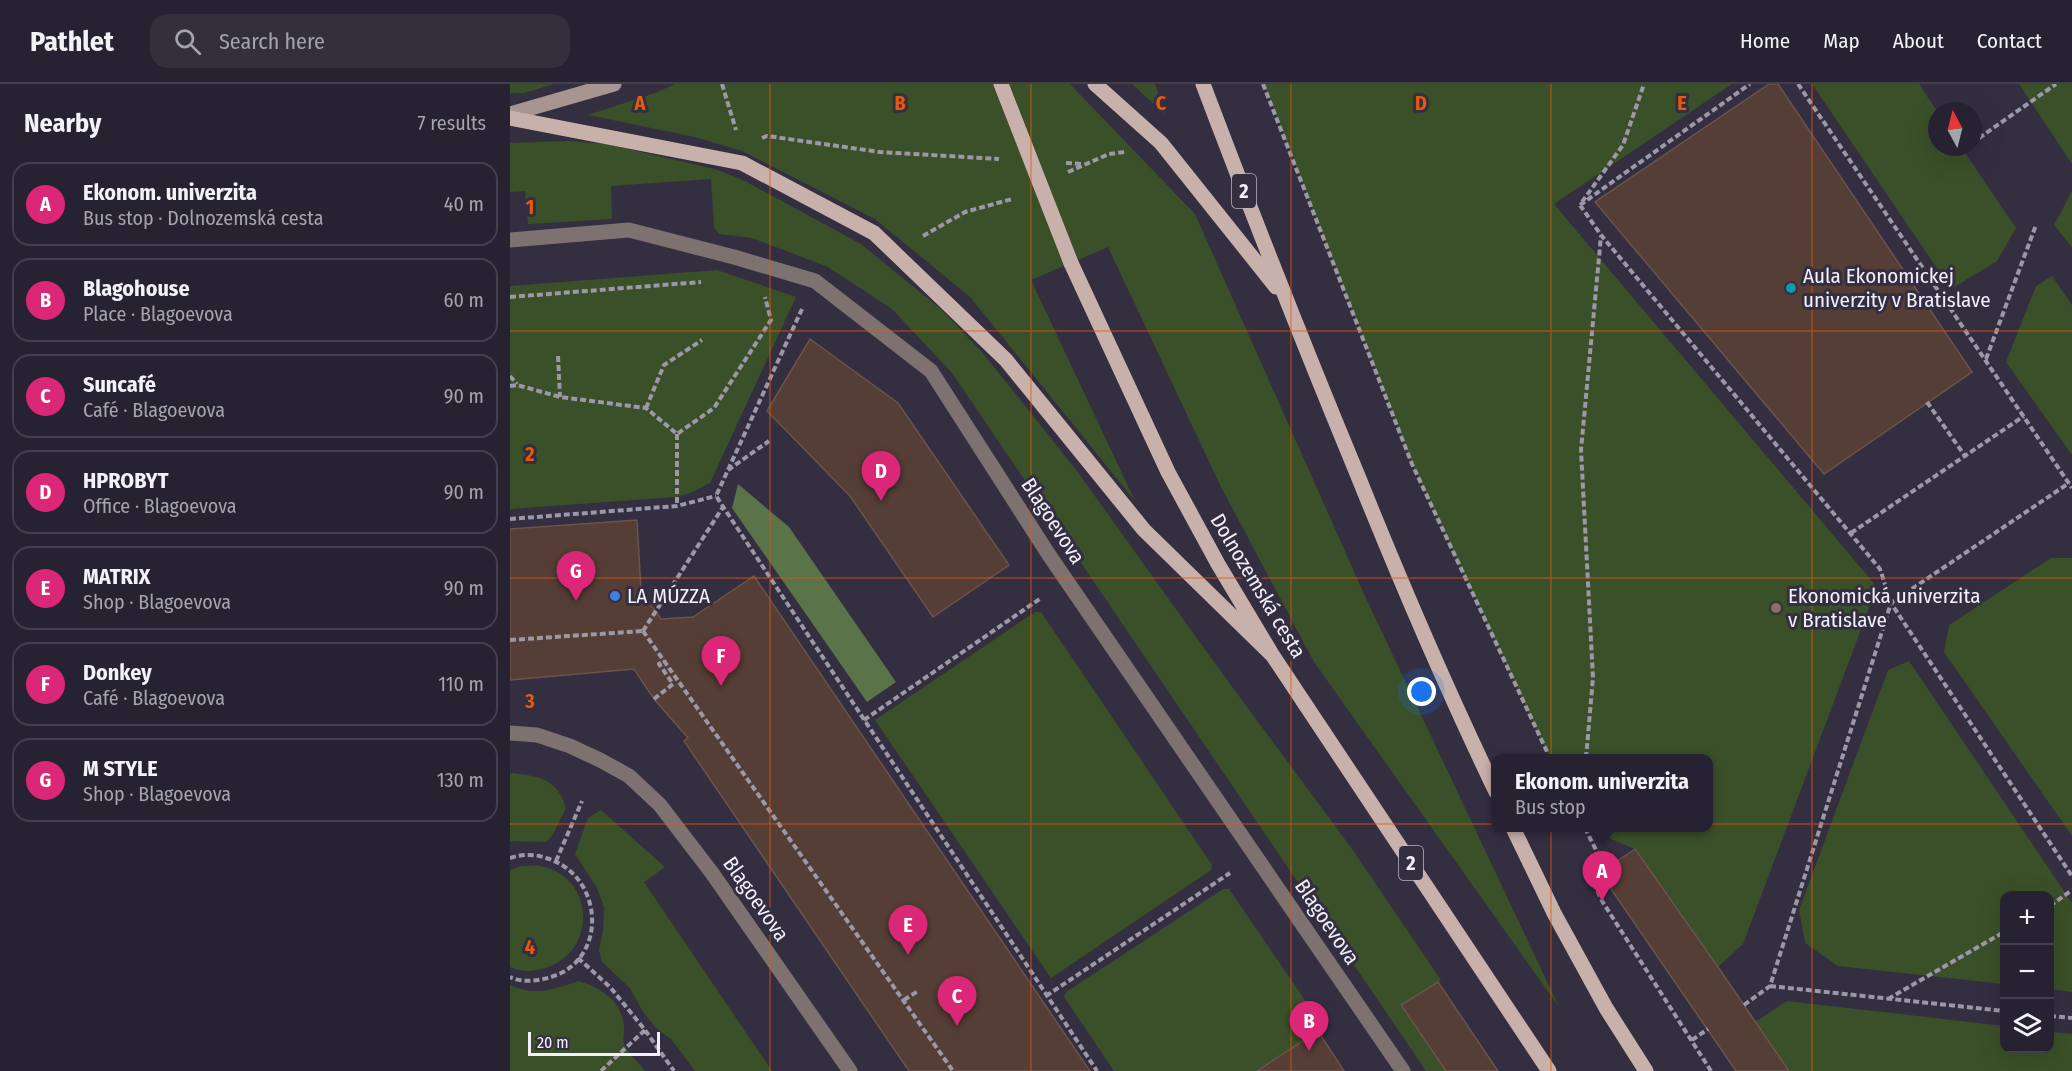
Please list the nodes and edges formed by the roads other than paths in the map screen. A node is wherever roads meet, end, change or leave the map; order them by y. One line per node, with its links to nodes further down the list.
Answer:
1 (614, 84): 5 (street)
2 (1001, 84): 8 (main road, Dolnozemská cesta / 2, bridge)
3 (1095, 84): 7 (main road)
4 (1203, 84): 7 (main road, 2)
5 (510, 116): 8 (main road)
6 (510, 240): 13 (street, Blagoevova)
7 (1285, 299): 10 (main road, 2)
8 (1273, 656): 14 (main road, Dolnozemská cesta / 2)
9 (510, 733): 12 (street, Blagoevova)
10 (1491, 782)
11 (1515, 832): 15 (main road)
12 (850, 1071)
13 (1403, 1071)
14 (1549, 1071)
15 (1646, 1071)

